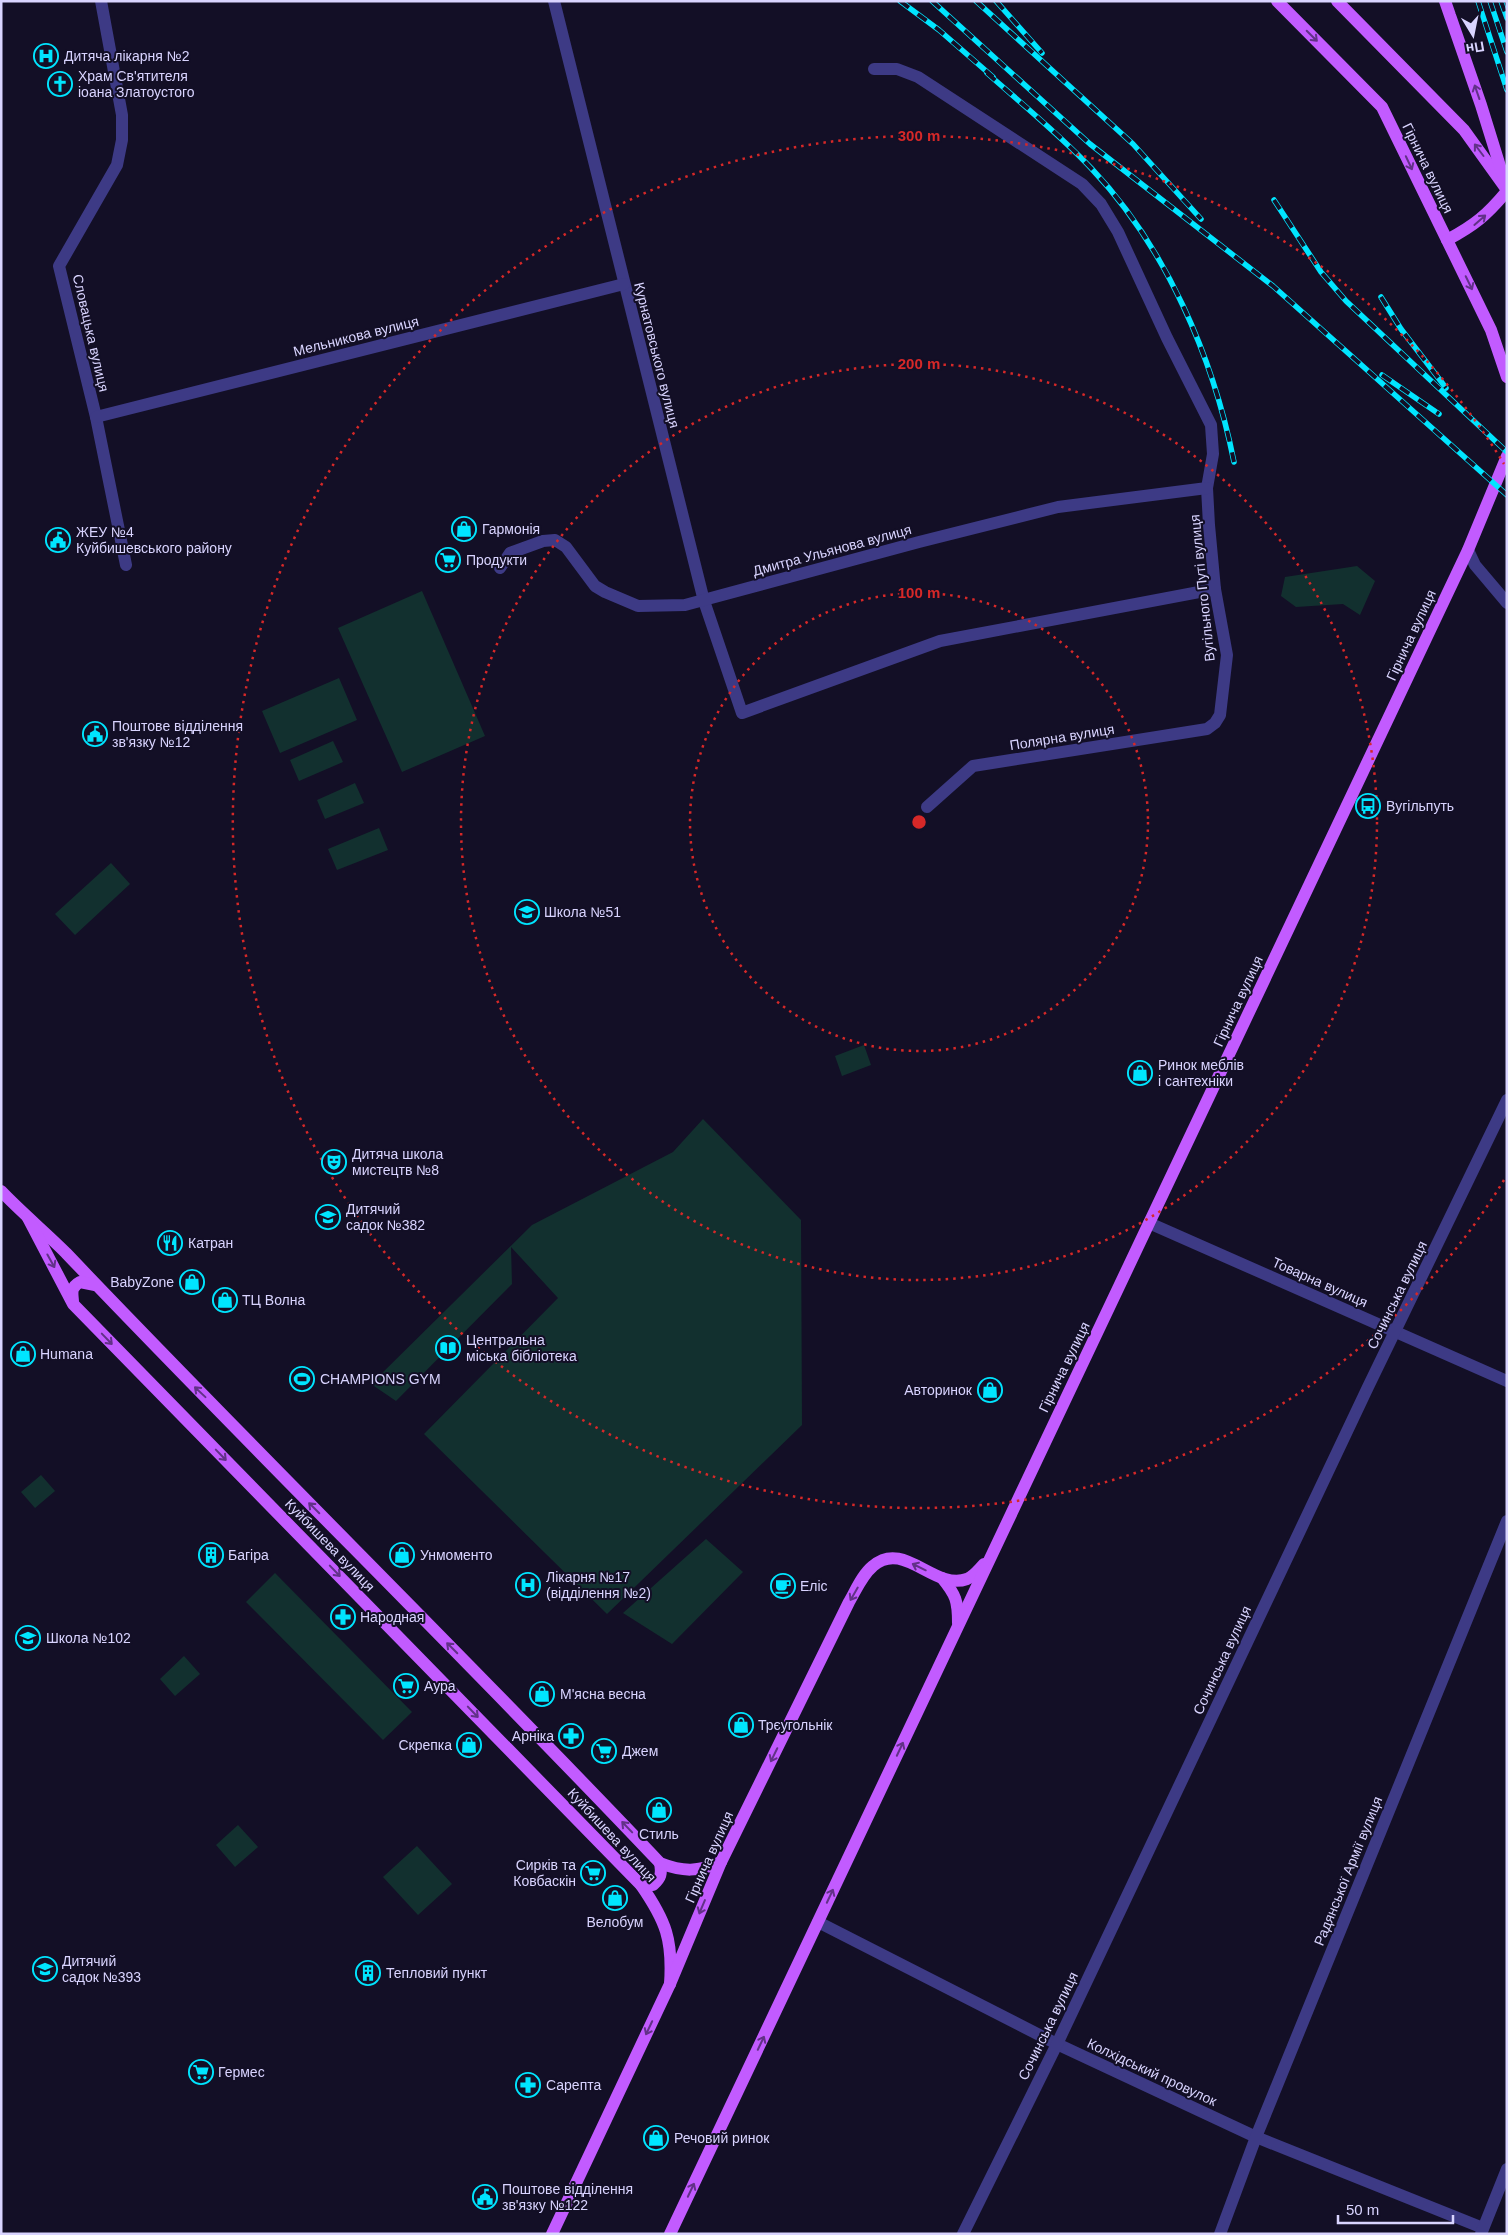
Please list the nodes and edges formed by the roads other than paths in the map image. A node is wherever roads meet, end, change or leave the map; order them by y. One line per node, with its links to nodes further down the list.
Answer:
1 (101, 1): 11 (street, Словацька вулиця)
2 (554, 1): 9 (street, Курнатовського вулиця)
3 (1277, 1): 8 (main road, Гірнича вулиця, one-way to 8)
4 (1338, 1): 7 (main road, one-way to 4)
5 (1445, 1): 7 (main road, one-way to 5)
6 (874, 70): 13 (street, Вугільного Путі вулиця)
7 (1507, 190): 8 (main road, one-way to 7)
8 (1447, 240): 10 (main road, Гірнича вулиця, one-way to 10)
9 (624, 284): 11 (street, Мельникова вулиця); 18 (street, Курнатовського вулиця)
10 (1507, 377)
11 (96, 417): 15 (street, Словацька вулиця)
12 (1507, 456): 14 (main road, Гірнича вулиця)
13 (1207, 488): 17 (street, Вугільного Путі вулиця); 18 (street, Дмитра Ульянова вулиця)
14 (1468, 550): 19 (street); 25 (main road, Гірнича вулиця)
15 (126, 565)
16 (500, 568): 18 (street, Дмитра Ульянова вулиця)
17 (1215, 589): 18 (street, Курнатовського вулиця); 20 (street, Вугільного Путі вулиця)
18 (704, 601)
19 (1507, 603)
20 (1215, 724): 21 (street, Полярна вулиця)
21 (927, 807)
22 (1507, 1100): 28 (street, Сочинська вулиця)
23 (1, 1191): 24 (main road, Куйбишева вулиця)
24 (28, 1218): 26 (main road, Куйбишева вулиця); 27 (main road, Куйбишева вулиця, one-way to 27)
25 (1149, 1223): 28 (street, Товарна вулиця); 31 (main road, Гірнича вулиця)
26 (95, 1285): 27 (main road); 35 (main road, Куйбишева вулиця, one-way to 26)
27 (73, 1304): 36 (main road, Куйбишева вулиця, one-way to 36)
28 (1396, 1332): 29 (street, Товарна вулиця); 39 (street, Сочинська вулиця)
29 (1507, 1381)
30 (1507, 1521): 40 (street, Радянської Армії вулиця)
31 (991, 1557): 32 (main road, Гірнича вулиця); 33 (main road, Гірнича вулиця)
32 (942, 1578): 33 (main road, Гірнича вулиця); 34 (main road, Гірнича вулиця, one-way to 34)
33 (958, 1626): 37 (main road, Гірнича вулиця, one-way to 33)
34 (721, 1862): 35 (main road, Куйбишева вулиця); 38 (main road, Гірнича вулиця, one-way to 38)
35 (660, 1863): 36 (main road)
36 (641, 1885): 38 (main road, Куйбишева вулиця)
37 (818, 1922): 39 (street, Колхідський провулок); 44 (main road, Гірнича вулиця, one-way to 37)
38 (670, 1984): 43 (main road, Гірнича вулиця, one-way to 43)
39 (1057, 2044): 40 (street, Колхідський провулок); 45 (street, Сочинська вулиця)
40 (1256, 2137): 42 (street, Колхідський провулок); 46 (street, Радянської Армії вулиця)
41 (1507, 2169): 42 (street)
42 (1482, 2231)
43 (552, 2234)
44 (670, 2234)
45 (964, 2234)
46 (1220, 2234)

